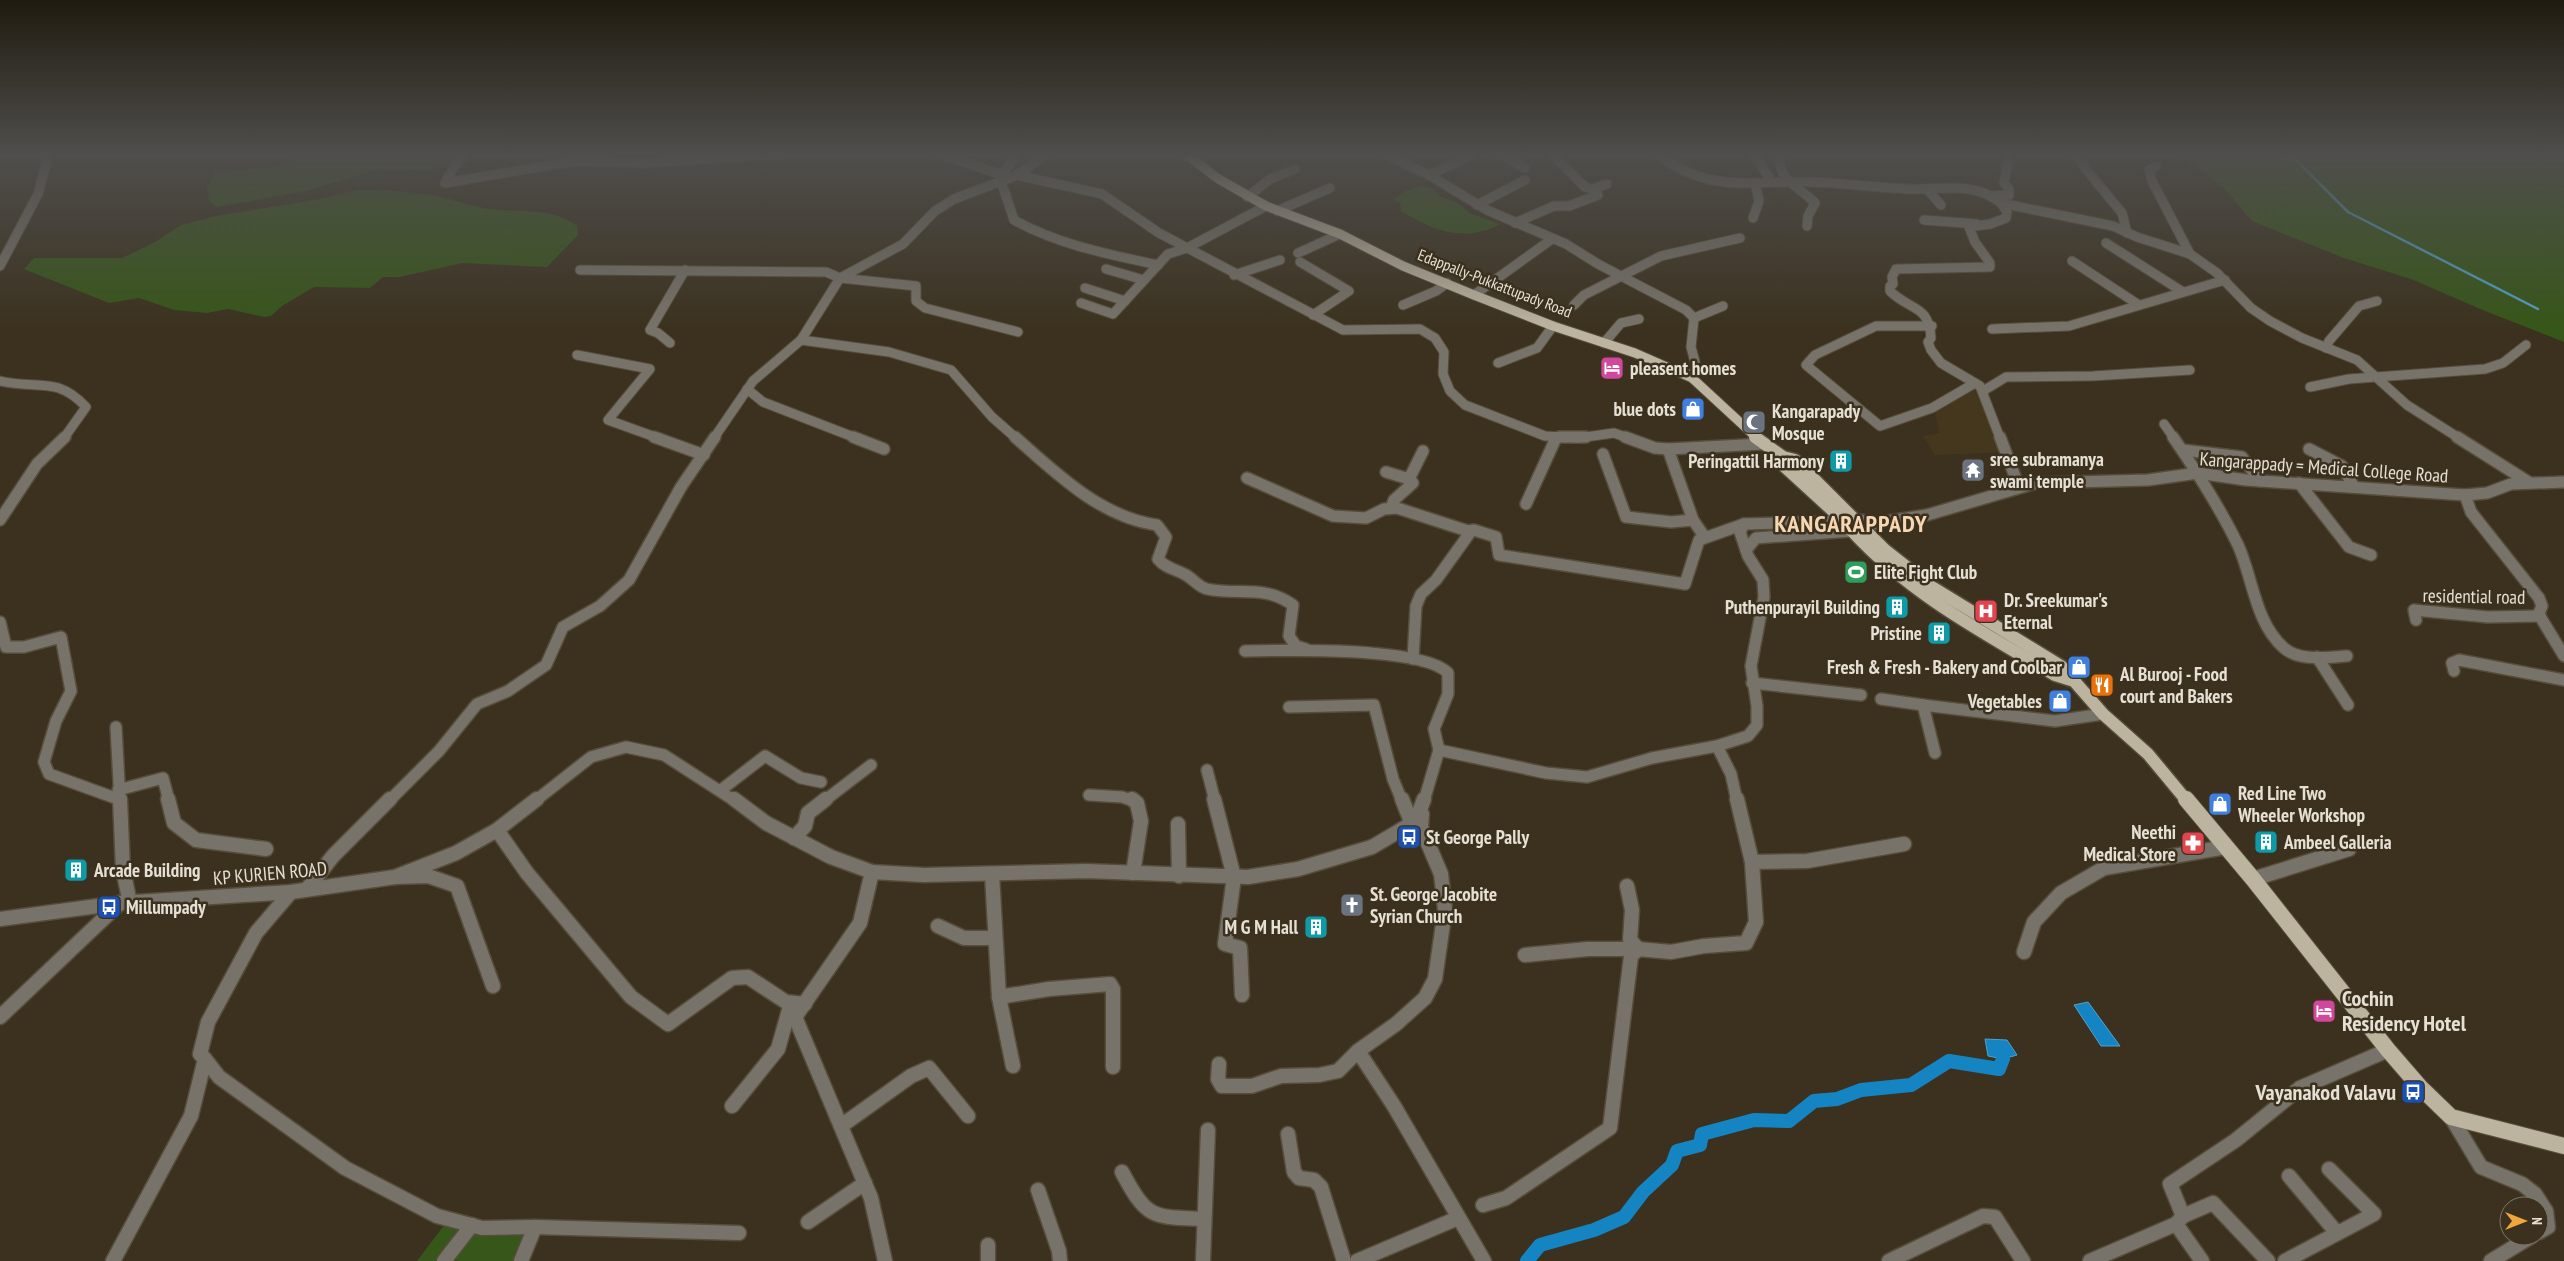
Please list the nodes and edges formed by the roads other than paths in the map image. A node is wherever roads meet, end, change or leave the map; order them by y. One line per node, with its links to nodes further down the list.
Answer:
1 (29, 212): 30 (street)
2 (934, 212): 36 (street)
3 (1013, 212): 29 (street)
4 (1128, 212): 25 (street)
5 (1255, 212): 25 (street)
6 (1279, 212): 21 (main road, Edappally-Pukkattupady Road)
7 (1491, 212): 17 (street)
8 (1541, 212): 17 (street)
9 (1756, 212): 15 (street)
10 (1810, 212): 19 (street)
11 (2007, 212): 18 (street)
12 (2045, 212): 20 (street)
13 (2121, 212): 20 (street)
14 (2168, 212): 26 (street)
15 (1752, 218)
16 (1924, 220): 18 (street)
17 (1515, 223): 23 (street)
18 (1983, 225): 54 (street)
19 (1807, 226)
20 (2127, 233): 26 (street)
21 (1340, 234): 39 (main road, Edappally-Pukkattupady Road); 50 (street)
22 (1740, 238): 35 (street)
23 (1552, 239): 35 (street); 42 (street)
24 (2106, 243): 41 (street)
25 (1187, 248): 29 (street); 34 (street)
26 (2190, 254): 38 (street)
27 (1280, 260): 34 (street)
28 (2072, 261): 49 (street)
29 (1158, 265): 37 (street)
30 (0, 266)
31 (1106, 269): 37 (street)
32 (580, 270): 33 (street)
33 (685, 270): 36 (street); 58 (street)
34 (1234, 275): 50 (street)
35 (1622, 275): 46 (street); 51 (street)
36 (840, 278): 56 (street); 57 (street)
37 (1144, 280): 43 (street)
38 (2225, 280): 41 (street); 61 (street)
39 (1447, 283): 42 (main road, Edappally-Pukkattupady Road); 47 (street)
40 (1085, 288): 43 (street)
41 (2183, 292): 49 (street)
42 (1474, 295): 53 (main road, Edappally-Pukkattupady Road)
43 (1125, 301): 45 (street)
44 (2377, 301): 61 (street)
45 (1081, 304)
46 (1574, 304)
47 (1403, 305)
48 (1723, 306): 51 (street)
49 (2139, 306): 55 (street)
50 (1313, 315): 73 (street)
51 (1694, 318): 66 (street)
52 (1639, 319): 59 (street)
53 (1553, 326): 59 (main road, Edappally-Pukkattupady Road); 63 (street)
54 (1932, 326): 68 (street); 68 (street)
55 (1992, 329)
56 (1018, 332)
57 (801, 340): 70 (street); 106 (street)
58 (670, 343)
59 (1604, 343): 66 (main road, Edappally-Pukkattupady Road)
60 (2526, 345): 65 (street)
61 (2326, 348): 65 (street)
62 (576, 355): 81 (street)
63 (1498, 363)
64 (2190, 370): 71 (street)
65 (2378, 377): 69 (street); 89 (street)
66 (1692, 378): 74 (main road, Edappally-Pukkattupady Road)
67 (0, 381): 95 (street)
68 (1975, 383): 71 (street)
69 (2310, 387)
70 (747, 389): 75 (street); 81 (street)
71 (1983, 391): 90 (street)
72 (2164, 424): 78 (street)
73 (1556, 438): 76 (street); 93 (street)
74 (1762, 444): 76 (street); 98 (main road, Edappally-Pukkattupady Road)
75 (884, 449)
76 (1668, 449): 96 (street)
77 (2309, 449): 91 (street)
78 (2183, 450): 83 (street); 86 (street)
79 (1423, 451): 85 (street)
80 (1603, 454): 96 (street)
81 (704, 455): 149 (street)
82 (1386, 472): 85 (street)
83 (2198, 473): 86 (street, Kangarappady = Medical College Road); 90 (street, Kangarappady = Medical College Road); 110 (street)
84 (1247, 478): 94 (street)
85 (1409, 479): 94 (street)
86 (2260, 481): 88 (street, Kangarappady = Medical College Road)
87 (2564, 482): 89 (street, Kangarappady = Medical College Road)
88 (2299, 483): 91 (street, Kangarappady = Medical College Road); 102 (street)
89 (2530, 483): 92 (street, Kangarappady = Medical College Road)
90 (2019, 487): 98 (street, Kangarappady = Medical College Road)
91 (2354, 487): 92 (street, Kangarappady = Medical College Road)
92 (2465, 496): 103 (street)
93 (1526, 504)
94 (1391, 508): 99 (street)
95 (0, 520)
96 (1693, 520): 100 (street)
97 (1744, 524): 98 (street); 100 (street); 101 (street)
98 (1859, 524): 101 (street); 120 (main road, Edappally-Pukkattupady Road)
99 (1476, 532): 100 (street); 111 (street)
100 (1704, 536)
101 (1746, 550): 114 (street)
102 (2371, 555)
103 (2540, 616): 104 (street, residential road); 109 (street)
104 (2416, 620)
105 (0, 622): 129 (street)
106 (1307, 649): 107 (street); 111 (street)
107 (1245, 651)
108 (2347, 656): 110 (street)
109 (2564, 656)
110 (2317, 657): 118 (street)
111 (1413, 659): 123 (street)
112 (2454, 671): 113 (street)
113 (2564, 680)
114 (1752, 683): 115 (street); 122 (street)
115 (1861, 696)
116 (1882, 699): 117 (street)
117 (1923, 704): 120 (street); 124 (street)
118 (2348, 705)
119 (1289, 707): 133 (street)
120 (2104, 714): 137 (main road, Edappally-Pukkattupady Road)
121 (116, 728): 129 (street)
122 (1718, 746): 123 (street); 140 (street)
123 (1439, 750): 131 (street)
124 (1935, 753)
125 (871, 765): 135 (street)
126 (1208, 770): 146 (street)
127 (821, 782): 128 (street)
128 (721, 790): 134 (street); 135 (street)
129 (118, 794): 139 (street); 151 (street)
130 (1089, 795): 142 (street)
131 (1425, 798): 133 (street); 164 (street)
132 (1178, 824): 144 (street)
133 (1412, 824): 146 (street)
134 (498, 830): 145 (street); 161 (street)
135 (794, 838): 141 (street)
136 (1904, 844): 140 (street)
137 (2226, 847): 147 (main road, Edappally-Pukkattupady Road); 156 (street)
138 (2349, 849): 147 (street)
139 (266, 850)
140 (1752, 862): 155 (street)
141 (872, 872): 143 (street); 161 (street)
142 (1133, 873): 143 (street); 144 (street)
143 (992, 874): 154 (street)
144 (1179, 876): 146 (street)
145 (395, 877): 149 (street, KP KURIEN ROAD); 158 (street)
146 (1234, 877): 159 (street)
147 (2253, 880): 163 (main road, Edappally-Pukkattupady Road)
148 (1627, 886): 155 (street)
149 (307, 889): 150 (street, KP KURIEN ROAD)
150 (290, 892): 151 (street, KP KURIEN ROAD); 165 (street)
151 (125, 903): 152 (street, KP KURIEN ROAD); 162 (street)
152 (0, 919)
153 (938, 926): 154 (street)
154 (995, 938): 160 (street)
155 (1638, 949): 157 (street); 182 (street)
156 (2024, 952)
157 (1525, 955)
158 (493, 986)
159 (1242, 995)
160 (999, 997): 167 (street); 168 (street)
161 (798, 1003): 169 (street); 172 (street)
162 (0, 1016)
163 (2388, 1050): 171 (main road, Edappally-Pukkattupady Road); 185 (street)
164 (1358, 1051): 166 (street); 183 (street)
165 (205, 1060): 187 (street); 192 (street)
166 (1219, 1064)
167 (1013, 1066)
168 (1113, 1067)
169 (732, 1106)
170 (968, 1116): 172 (street)
171 (2451, 1117): 175 (main road, Edappally-Pukkattupady Road); 181 (street)
172 (841, 1126): 179 (street)
173 (1208, 1130): 184 (street)
174 (1288, 1134): 198 (street)
175 (2564, 1146)
176 (2329, 1169): 190 (street)
177 (1122, 1172): 184 (street)
178 (2289, 1176): 190 (street)
179 (865, 1183): 186 (street); 195 (street)
180 (1038, 1190): 196 (street)
181 (2537, 1196)
182 (1483, 1205)
183 (1458, 1218): 199 (street); 200 (street)
184 (1203, 1219): 197 (street)
185 (2180, 1220): 203 (street); 204 (street); 205 (street)
186 (808, 1222)
187 (472, 1225): 188 (street); 193 (street)
188 (535, 1227): 189 (street); 194 (street)
189 (739, 1233)
190 (2337, 1234): 206 (street)
191 (2516, 1246): 207 (street)
192 (113, 1261)
193 (444, 1261)
194 (521, 1261)
195 (886, 1261)
196 (1060, 1261)
197 (1203, 1261)
198 (1344, 1261)
199 (1357, 1261)
200 (1484, 1261)
201 (1889, 1261): 202 (street)
202 (2023, 1261)
203 (2090, 1261)
204 (2202, 1261)
205 (2268, 1261)
206 (2285, 1261)
207 (2491, 1261)

